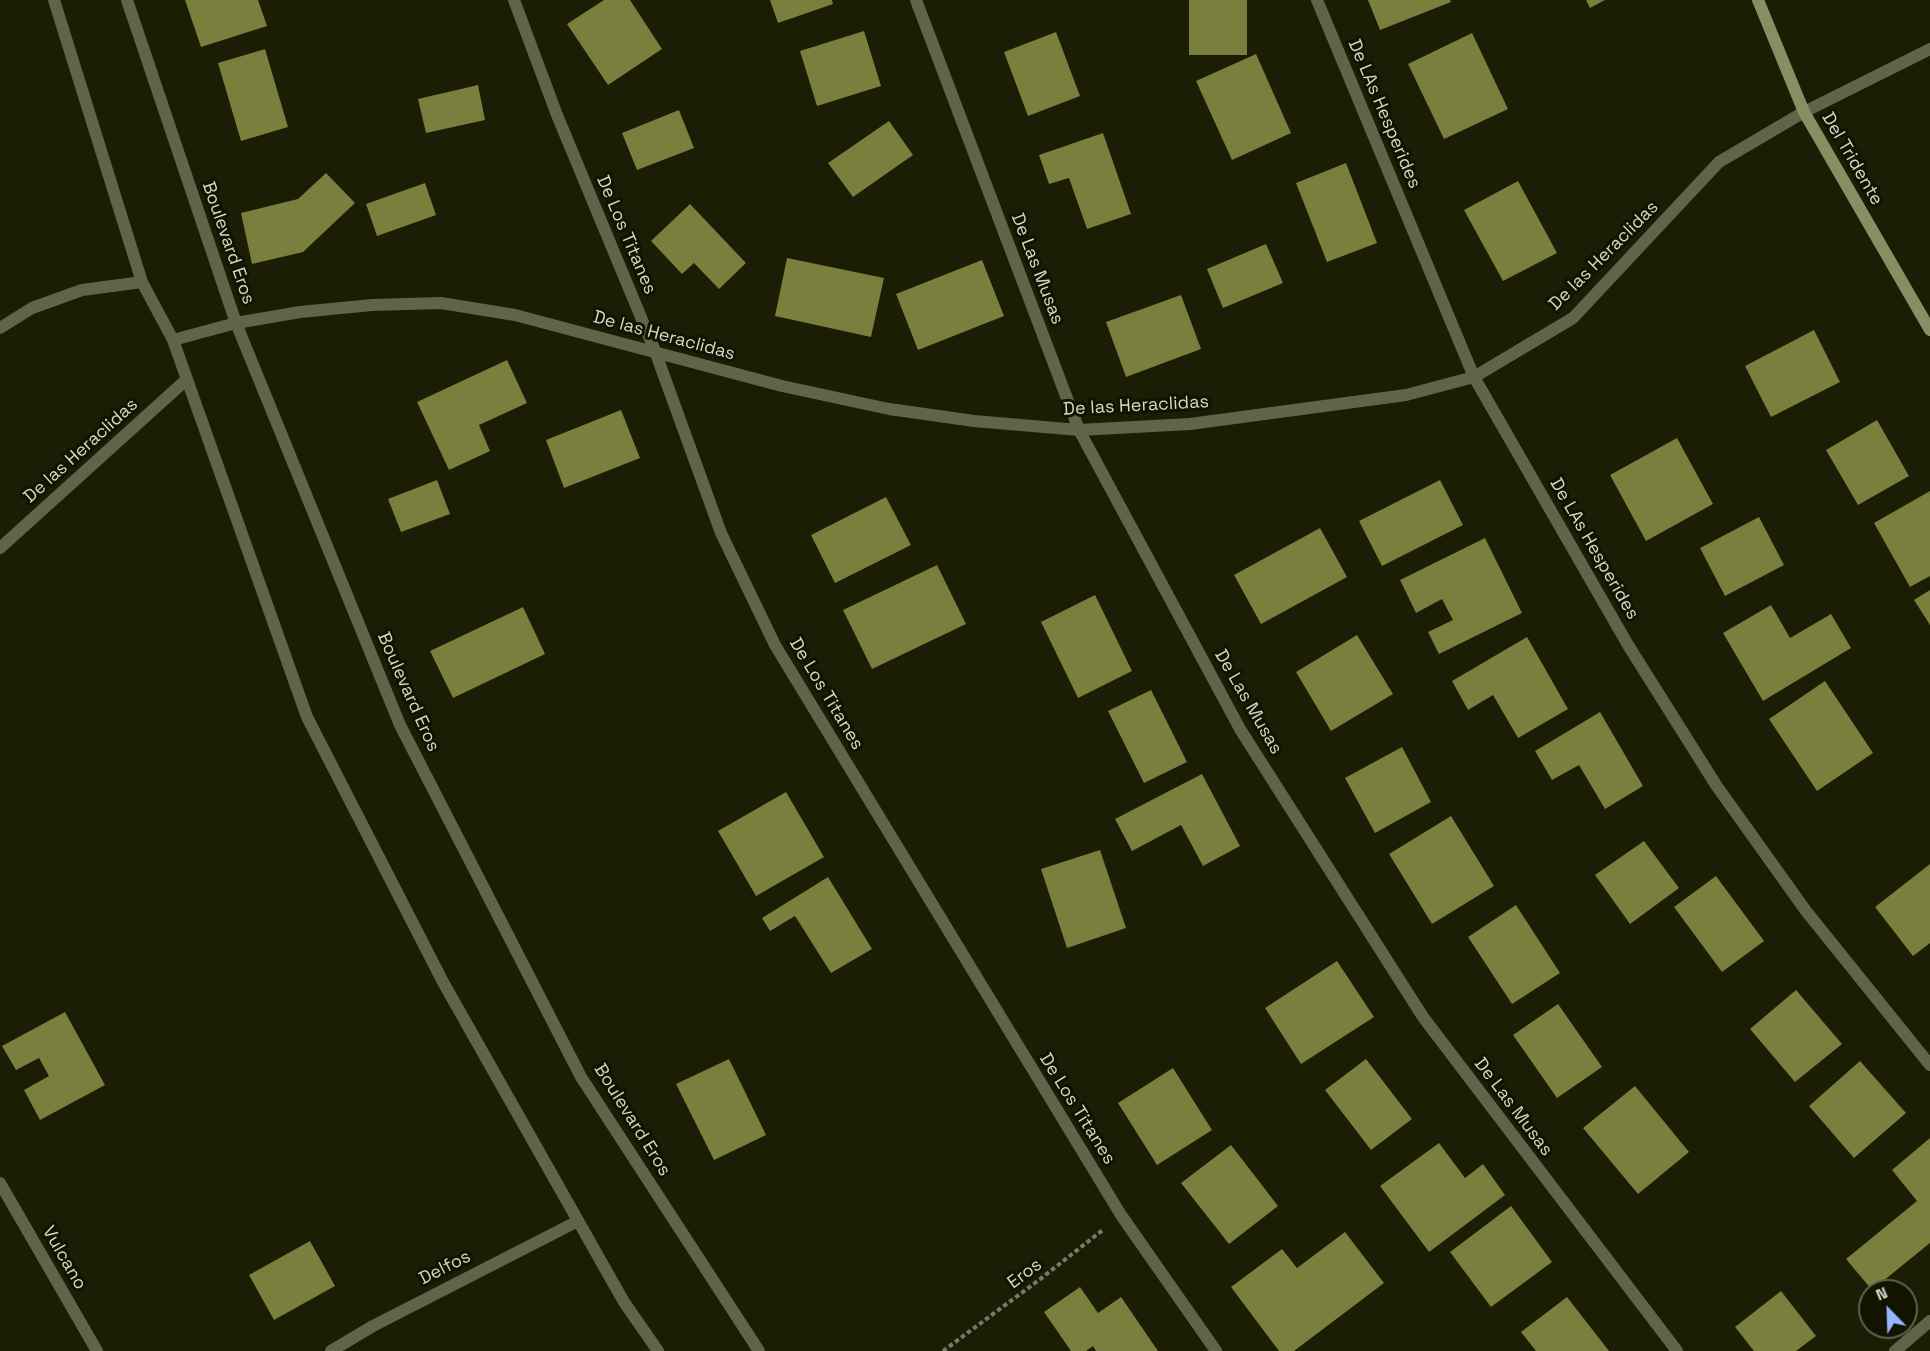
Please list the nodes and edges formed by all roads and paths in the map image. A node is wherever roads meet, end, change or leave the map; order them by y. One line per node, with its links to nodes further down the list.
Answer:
1 (54, 0): 9 (street)
2 (127, 0): 10 (street, Boulevard Eros)
3 (514, 0): 14 (street, De Los Titanes)
4 (916, 0): 17 (street, De Las Musas)
5 (1317, 0): 15 (street, De LAs Hesperides)
6 (1758, 0): 8 (main road, Del Tridente)
7 (1930, 49): 8 (street, De las Heraclidas)
8 (1804, 112): 12 (main road, Del Tridente); 15 (street, De las Heraclidas)
9 (142, 282): 11 (street); 13 (street)
10 (236, 323): 13 (street, De las Heraclidas); 14 (street, De las Heraclidas); 27 (street, Boulevard Eros)
11 (0, 328)
12 (1930, 330)
13 (173, 340): 16 (street)
14 (655, 351): 17 (street, De las Heraclidas); 21 (street, De Los Titanes)
15 (1474, 376): 17 (street, De las Heraclidas); 19 (street, De LAs Hesperides)
16 (186, 380): 18 (street, De las Heraclidas); 22 (street)
17 (1079, 430): 30 (street, De Las Musas)
18 (0, 548)
19 (1930, 1065)
20 (0, 1183): 24 (street, Vulcano)
21 (1121, 1215): 28 (path, Eros); 29 (street, De Los Titanes)
22 (578, 1221): 25 (street, Delfos); 26 (street)
23 (1930, 1322): 31 (street)
24 (97, 1351)
25 (331, 1351)
26 (658, 1351)
27 (759, 1351)
28 (943, 1351)
29 (1216, 1351)
30 (1677, 1351)
31 (1895, 1351)

